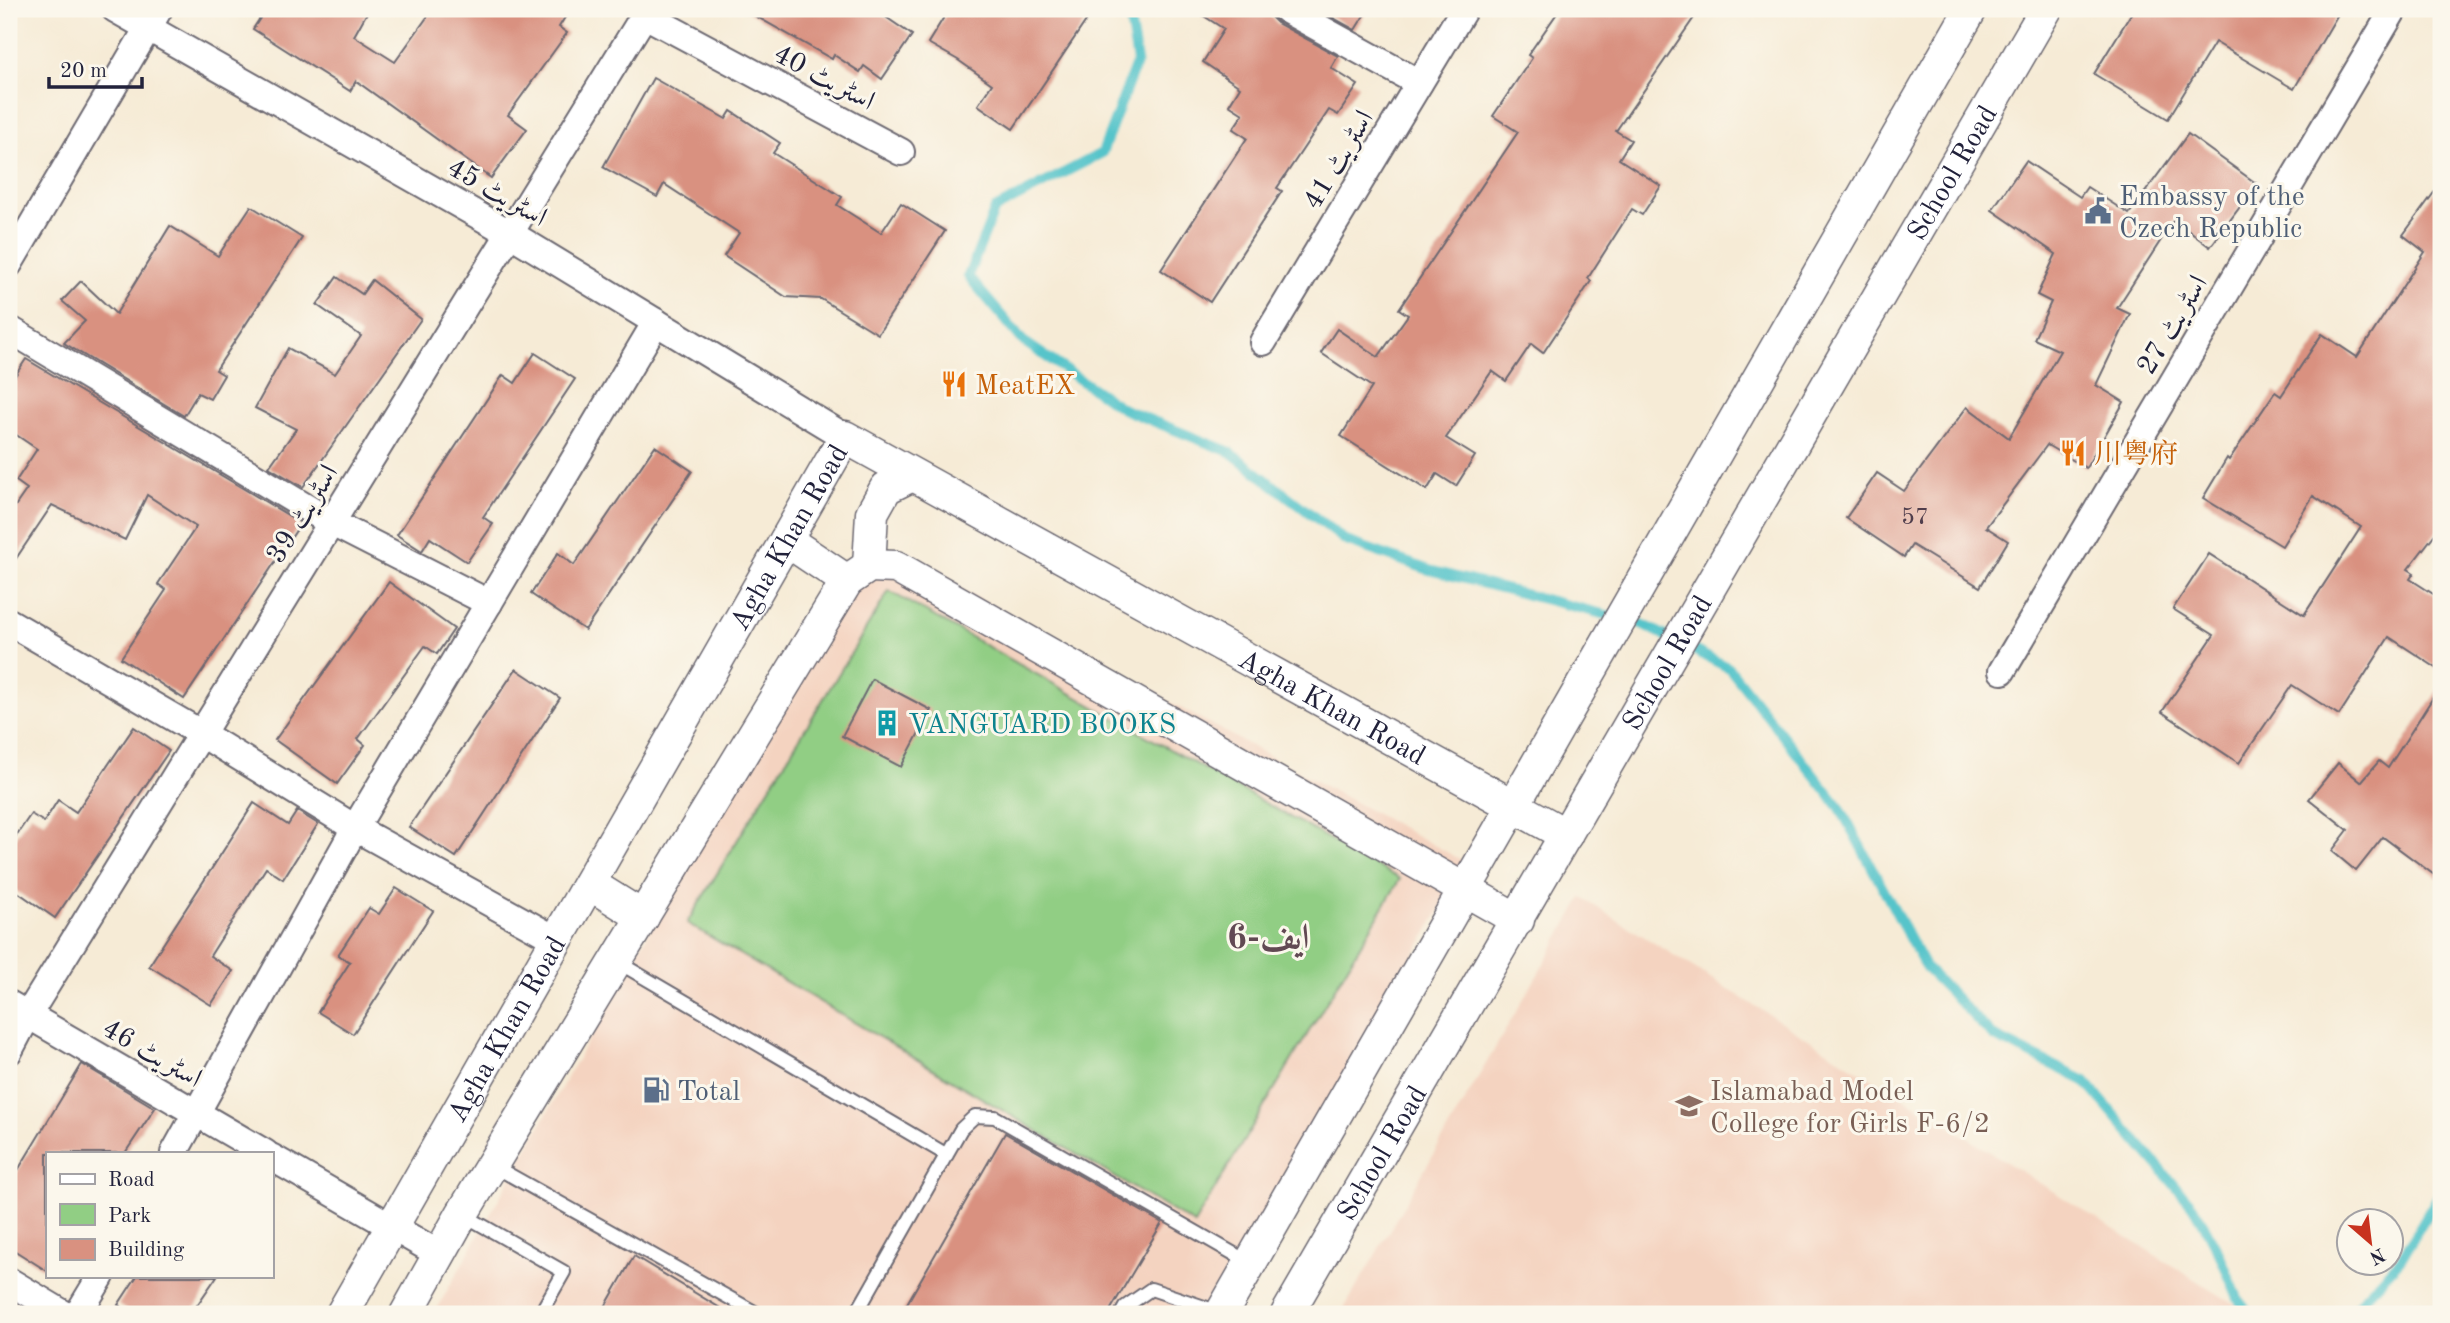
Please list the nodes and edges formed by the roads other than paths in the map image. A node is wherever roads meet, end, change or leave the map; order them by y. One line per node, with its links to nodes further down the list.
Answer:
1 (115, 9): 8 (street, اسٹریٹ 45)
2 (1285, 9): 9 (street)
3 (1464, 9): 9 (street, اسٹریٹ 41)
4 (1971, 9): 25 (street)
5 (2046, 9): 27 (street, School Road)
6 (2394, 9): 23 (street, اسٹریٹ 27)
7 (647, 12): 10 (street, اسٹریٹ 40); 11 (street, اسٹریٹ 39)
8 (153, 18): 11 (street, اسٹریٹ 45); 12 (street)
9 (1419, 83): 15 (street, اسٹریٹ 41)
10 (901, 152)
11 (511, 234): 13 (street, اسٹریٹ 45); 18 (street, اسٹریٹ 39)
12 (9, 264)
13 (656, 322): 16 (street, اسٹریٹ 45); 21 (street)
14 (9, 329): 18 (street)
15 (1263, 342)
16 (845, 437): 17 (street, Agha Khan Road); 19 (street, Agha Khan Road)
17 (912, 475): 20 (street); 25 (street, Agha Khan Road)
18 (332, 523): 21 (street); 24 (street, اسٹریٹ 39)
19 (786, 540): 20 (street); 28 (street, Agha Khan Road)
20 (858, 574): 29 (street); 30 (street, Agha Khan Road)
21 (489, 603): 26 (street)
22 (9, 622): 24 (street)
23 (2002, 671)
24 (202, 734): 26 (street); 34 (street, اسٹریٹ 39)
25 (1513, 807): 27 (street, Agha Khan Road); 29 (street)
26 (355, 828): 32 (street); 36 (street)
27 (1566, 835): 31 (street, School Road)
28 (590, 884): 30 (street); 32 (street, Agha Khan Road)
29 (1465, 891): 31 (street); 45 (street)
30 (643, 917): 33 (street, Agha Khan Road)
31 (1518, 920): 57 (street, School Road)
32 (557, 940): 43 (street, Agha Khan Road)
33 (616, 961): 39 (lane); 41 (street, Agha Khan Road)
34 (18, 1010): 35 (street, اسٹریٹ 39); 36 (street, اسٹریٹ 46)
35 (9, 1051)
36 (198, 1114): 37 (street); 38 (street, اسٹریٹ 46)
37 (175, 1152)
38 (263, 1152)
39 (947, 1155): 45 (lane); 55 (lane)
40 (273, 1158): 43 (street)
41 (491, 1165): 42 (street, Agha Khan Road); 54 (lane)
42 (462, 1214): 44 (street, Agha Khan Road); 53 (lane)
43 (393, 1227): 44 (street); 51 (street, Agha Khan Road)
44 (439, 1254): 52 (street, Agha Khan Road)
45 (1250, 1263): 48 (street)
46 (100, 1278): 50 (street)
47 (9, 1280): 49 (street)
48 (1221, 1313): 56 (lane)
49 (64, 1314)
50 (78, 1314)
51 (342, 1314)
52 (406, 1314)
53 (540, 1314)
54 (758, 1314)
55 (856, 1314)
56 (1121, 1314)
57 (1287, 1314)

